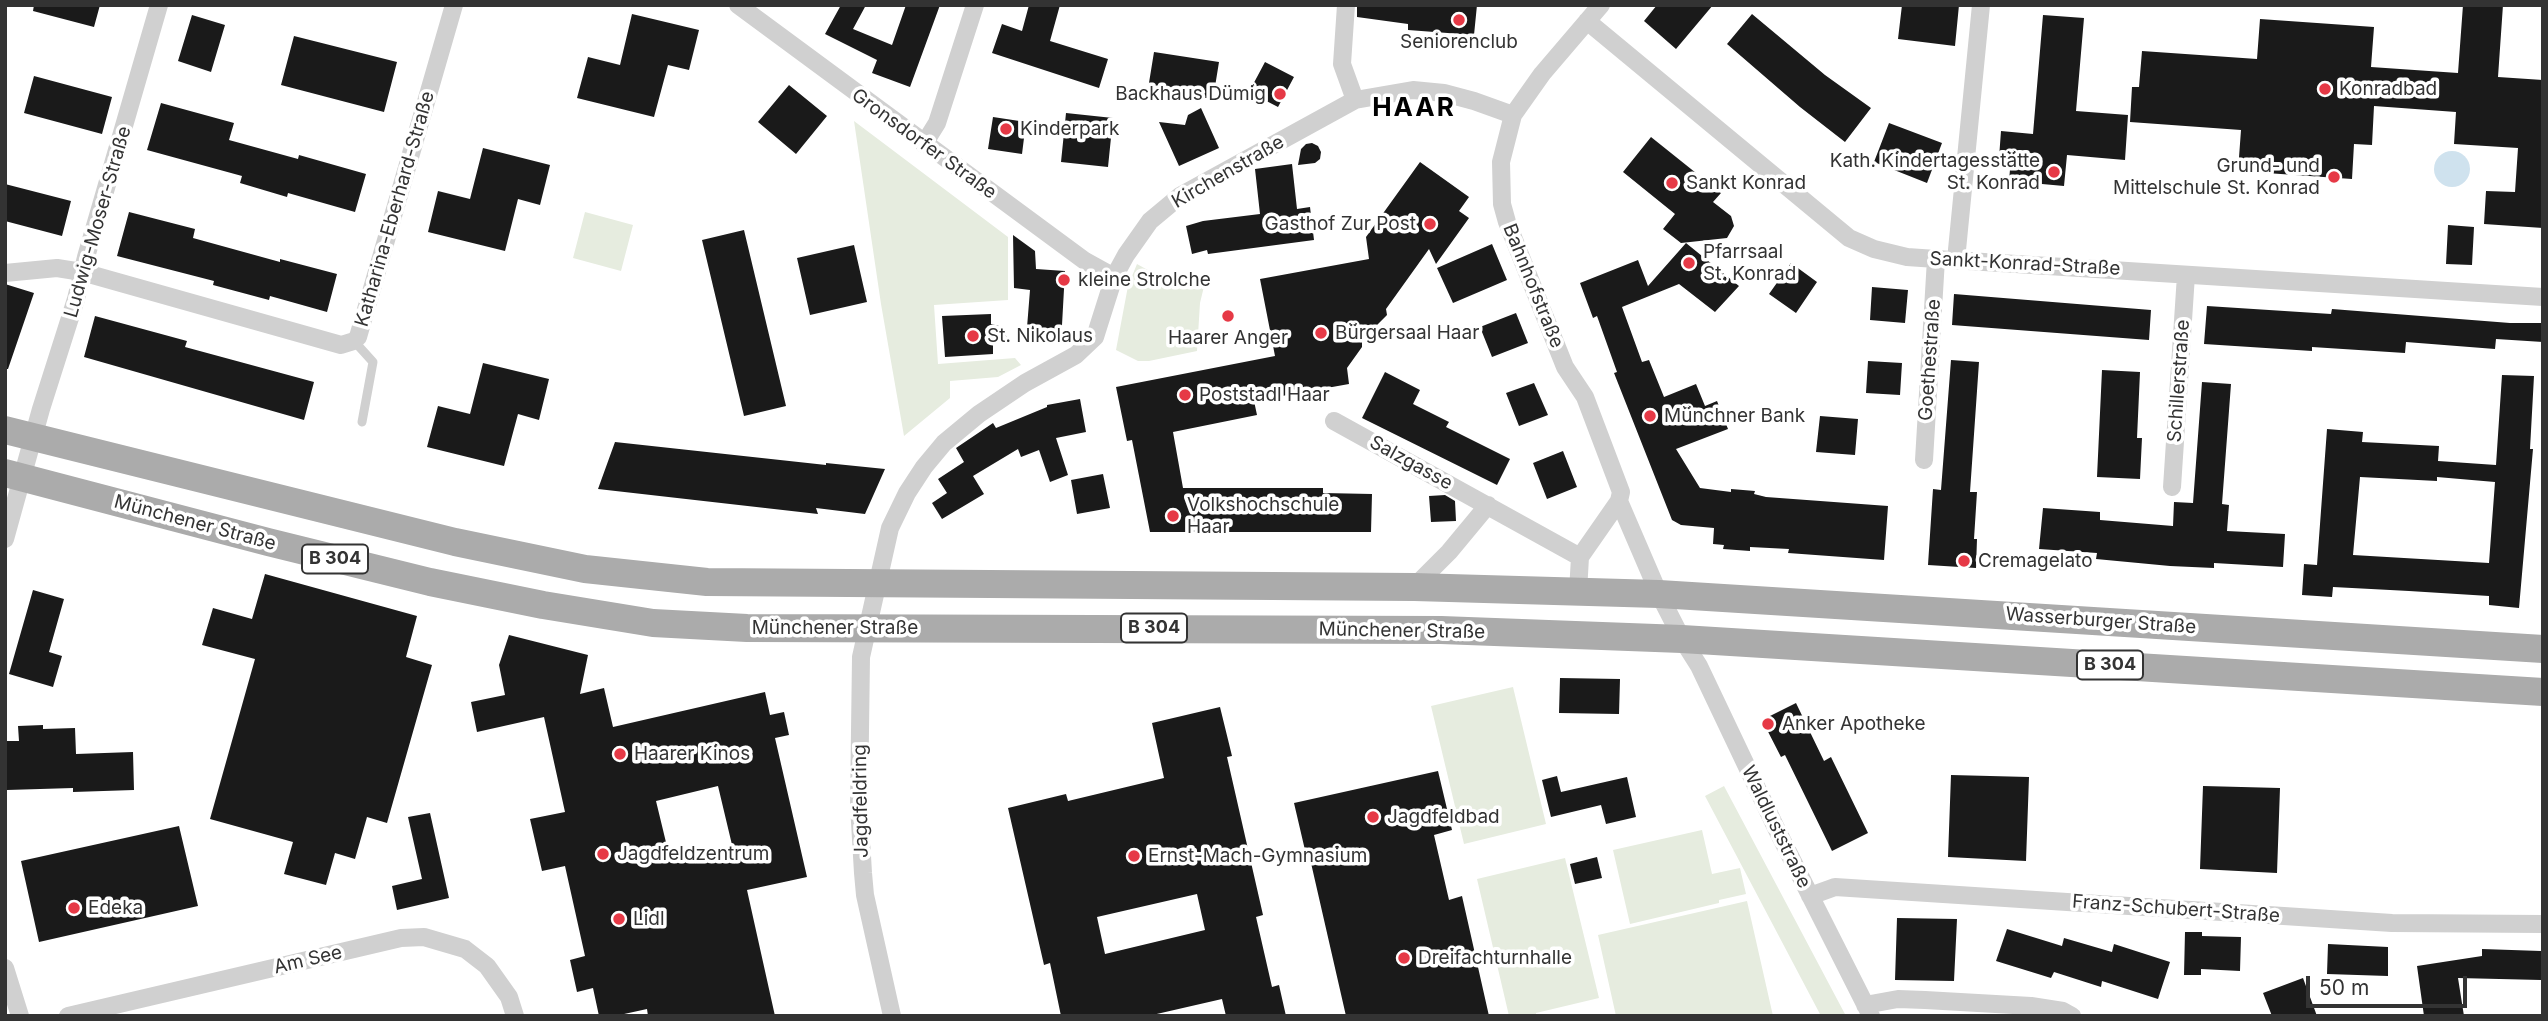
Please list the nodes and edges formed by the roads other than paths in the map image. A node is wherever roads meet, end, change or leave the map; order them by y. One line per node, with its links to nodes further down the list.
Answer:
1 (159, 5): 14 (street, Ludwig-Moser-Straße)
2 (454, 5): 19 (street, Katharina-Eberhard-Straße)
3 (738, 5): 11 (street, Gronsdorfer Straße)
4 (975, 5): 11 (street)
5 (1346, 5): 9 (street)
6 (1601, 5): 8 (street, Bahnhofstraße)
7 (1981, 5): 13 (street)
8 (1587, 21): 10 (street, Bahnhofstraße); 12 (street, Sankt-Konrad-Straße)
9 (1355, 100): 10 (street, Kirchenstraße); 17 (street, Kirchenstraße)
10 (1513, 115): 27 (street, Bahnhofstraße)
11 (923, 144): 17 (street, Gronsdorfer Straße)
12 (1936, 259): 13 (street, Sankt-Konrad-Straße); 24 (street, Goethestraße)
13 (1956, 260): 16 (street, Sankt-Konrad-Straße)
14 (82, 272): 15 (street, Katharina-Eberhard-Straße); 19 (street, Katharina-Eberhard-Straße); 23 (street, Ludwig-Moser-Straße)
15 (5, 273)
16 (2186, 275): 18 (street, Sankt-Konrad-Straße); 26 (street, Schillerstraße)
17 (1114, 278): 31 (street, Kirchenstraße)
18 (2543, 297)
19 (356, 339): 21 (lane)
20 (1334, 421): 28 (street, Salzgasse)
21 (362, 422)
22 (5, 430): 23 (main road, B 304)
23 (33, 437): 25 (street); 31 (main road, B 304)
24 (1924, 460)
25 (14, 475): 29 (street); 35 (main road, Münchener Straße / B 304)
26 (2172, 487)
27 (1619, 501): 30 (street); 34 (street, Bahnhofstraße)
28 (1488, 505): 30 (street, Salzgasse); 32 (street)
29 (5, 539)
30 (1580, 557): 33 (street)
31 (877, 584): 32 (main road, B 304); 35 (street, Jagdfeldring)
32 (1414, 587): 33 (main road, B 304)
33 (1578, 592): 34 (main road, B 304)
34 (1659, 594): 36 (street, Bahnhofstraße); 37 (main road, Wasserburger Straße / B 304)
35 (867, 628): 36 (main road, Münchener Straße / B 304); 46 (street, Jagdfeldring)
36 (1682, 639): 38 (main road, B 304); 39 (street, Waldluststraße)
37 (2543, 649)
38 (2543, 692)
39 (1810, 896): 40 (street, Franz-Schubert-Straße); 42 (street, Waldluststraße)
40 (2543, 924)
41 (5, 968): 43 (street)
42 (1868, 1010): 47 (street)
43 (20, 1016)
44 (68, 1016): 45 (street, Am See)
45 (515, 1016)
46 (892, 1016)
47 (2072, 1016)

